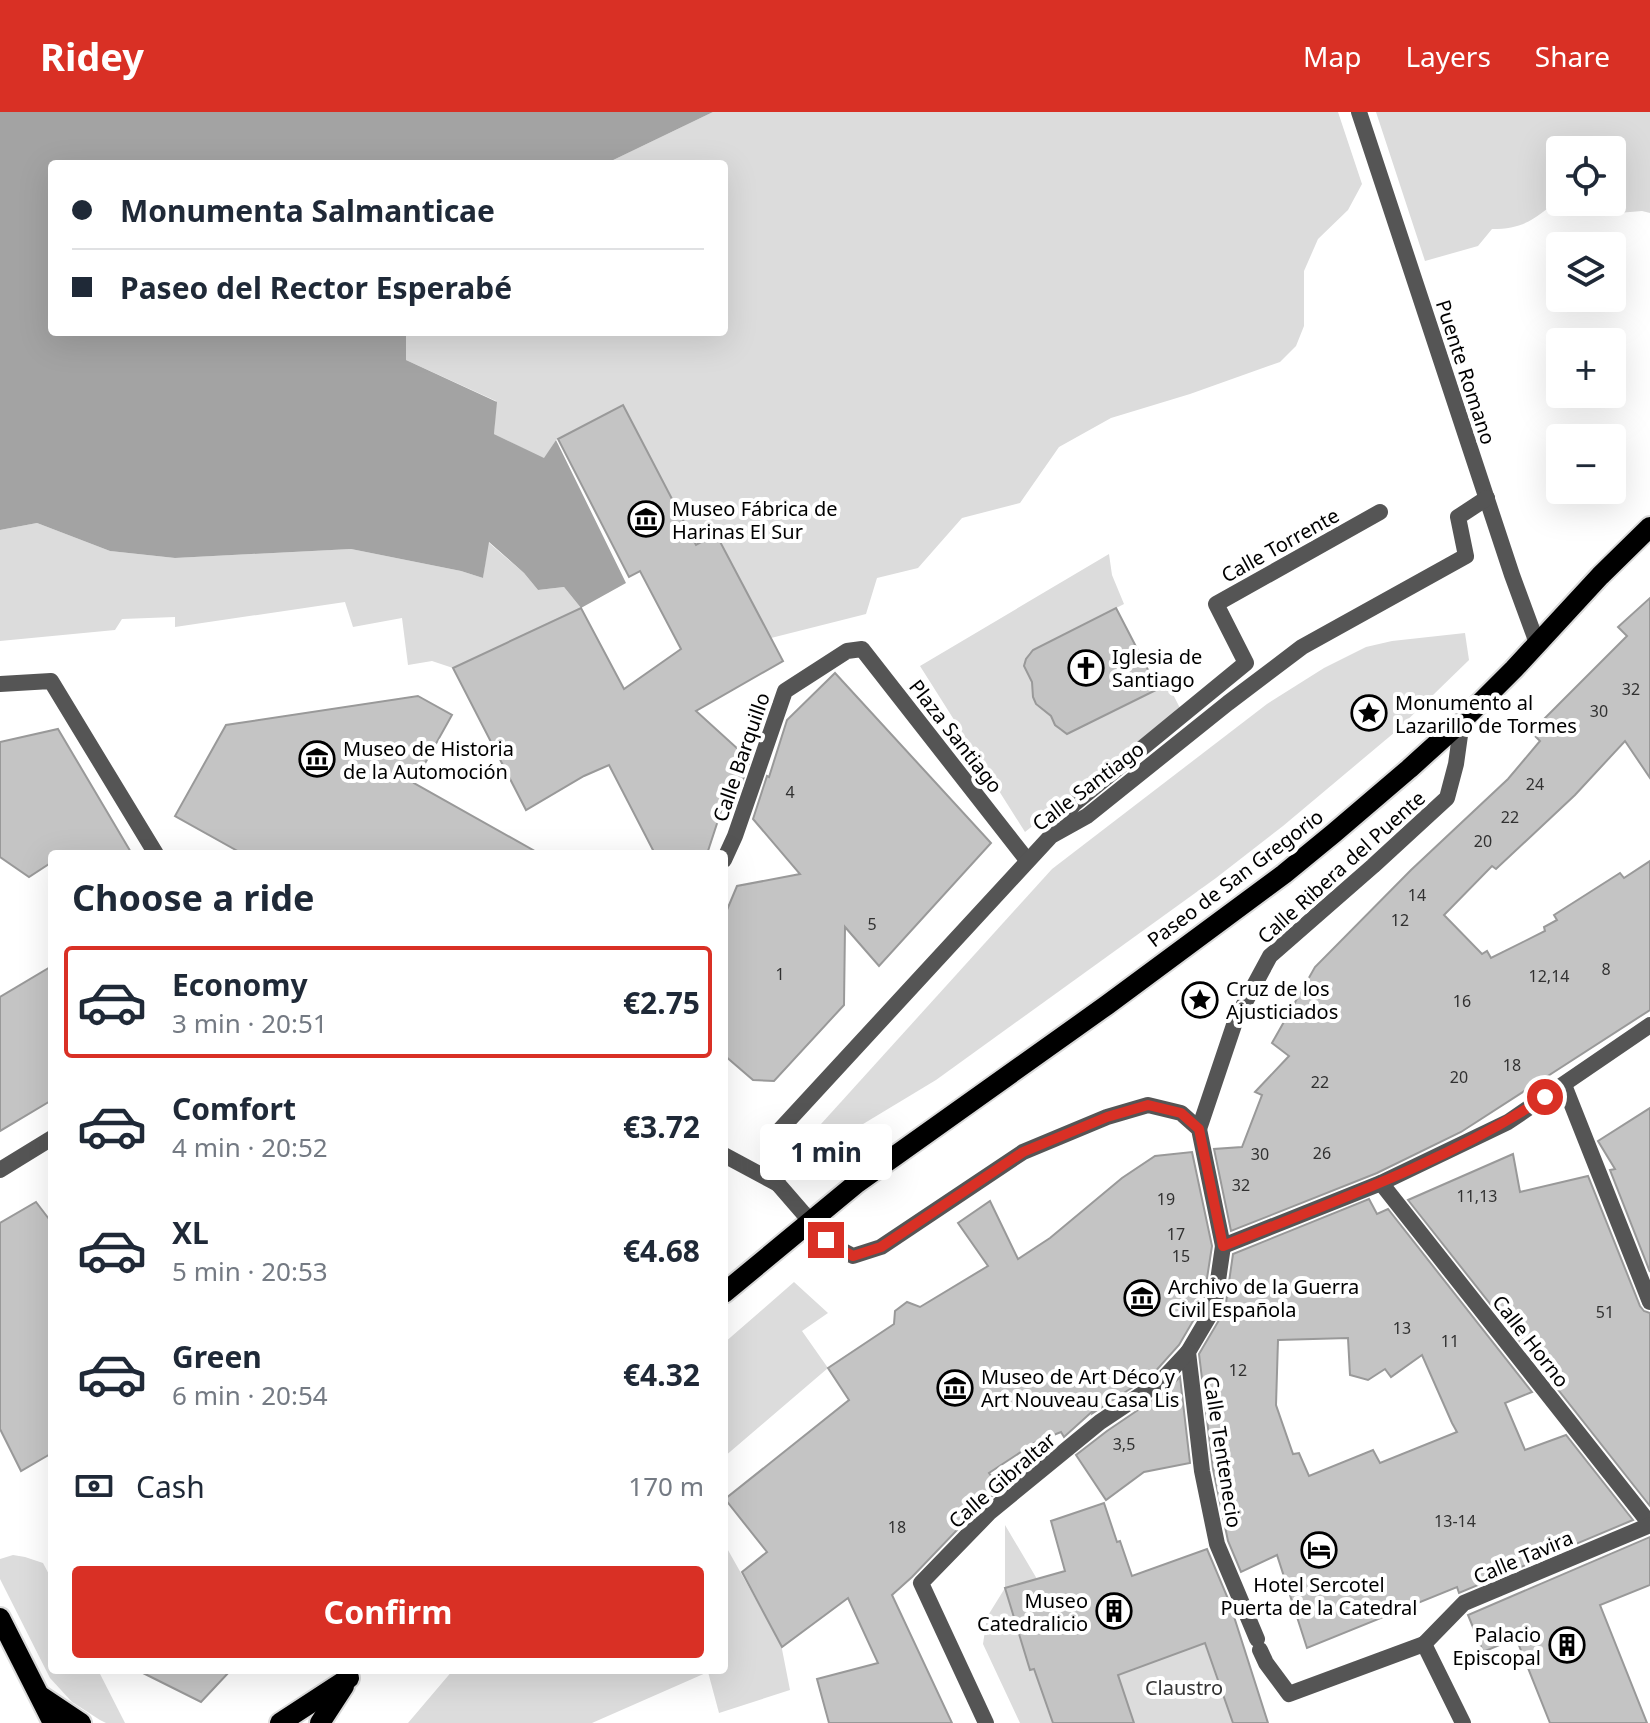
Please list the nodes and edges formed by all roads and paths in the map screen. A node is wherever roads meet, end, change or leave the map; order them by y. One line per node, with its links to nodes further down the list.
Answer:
1 (1359, 112): 2 (street, Puente Romano)
2 (1484, 491): 5 (street, Puente Romano); 9 (street, Calle Santiago)
3 (1380, 512): 9 (street, Calle Torrente)
4 (1650, 527): 5 (main road, Paseo de San Gregorio)
5 (1537, 643): 8 (main road, Paseo de San Gregorio)
6 (847, 651): 11 (street, Calle Barquillo); 12 (street, Plaza Santiago)
7 (0, 684): 10 (street)
8 (1462, 721): 15 (street, Calle Ribera del Puente); 21 (main road, Paseo de San Gregorio)
9 (1051, 836): 12 (street, Calle Santiago)
10 (154, 850)
11 (728, 851)
12 (1027, 860): 20 (street, Calle Santiago)
13 (1650, 1025): 14 (street)
14 (1564, 1085): 19 (street); 24 (street)
15 (1199, 1129): 21 (street); 22 (street, Calle Tentenecio)
16 (48, 1140): 18 (street)
17 (728, 1157): 20 (street)
18 (0, 1170)
19 (1381, 1183): 22 (street); 26 (street, Calle Horno)
20 (778, 1184): 21 (street)
21 (810, 1222): 23 (main road, Paseo de San Gregorio)
22 (1223, 1246): 25 (street, Calle Tentenecio)
23 (728, 1290)
24 (1650, 1302)
25 (1188, 1352): 28 (street, Calle Tentenecio); 36 (street, Calle Gibraltar)
26 (1650, 1524): 28 (street, Calle Tavira)
27 (0, 1618): 30 (main road)
28 (1424, 1644): 37 (street)
29 (352, 1674): 34 (main road); 35 (main road)
30 (39, 1695): 31 (main road); 32 (main road); 33 (main road)
31 (35, 1723)
32 (53, 1723)
33 (81, 1723)
34 (280, 1723)
35 (320, 1723)
36 (986, 1723)
37 (1463, 1723)

